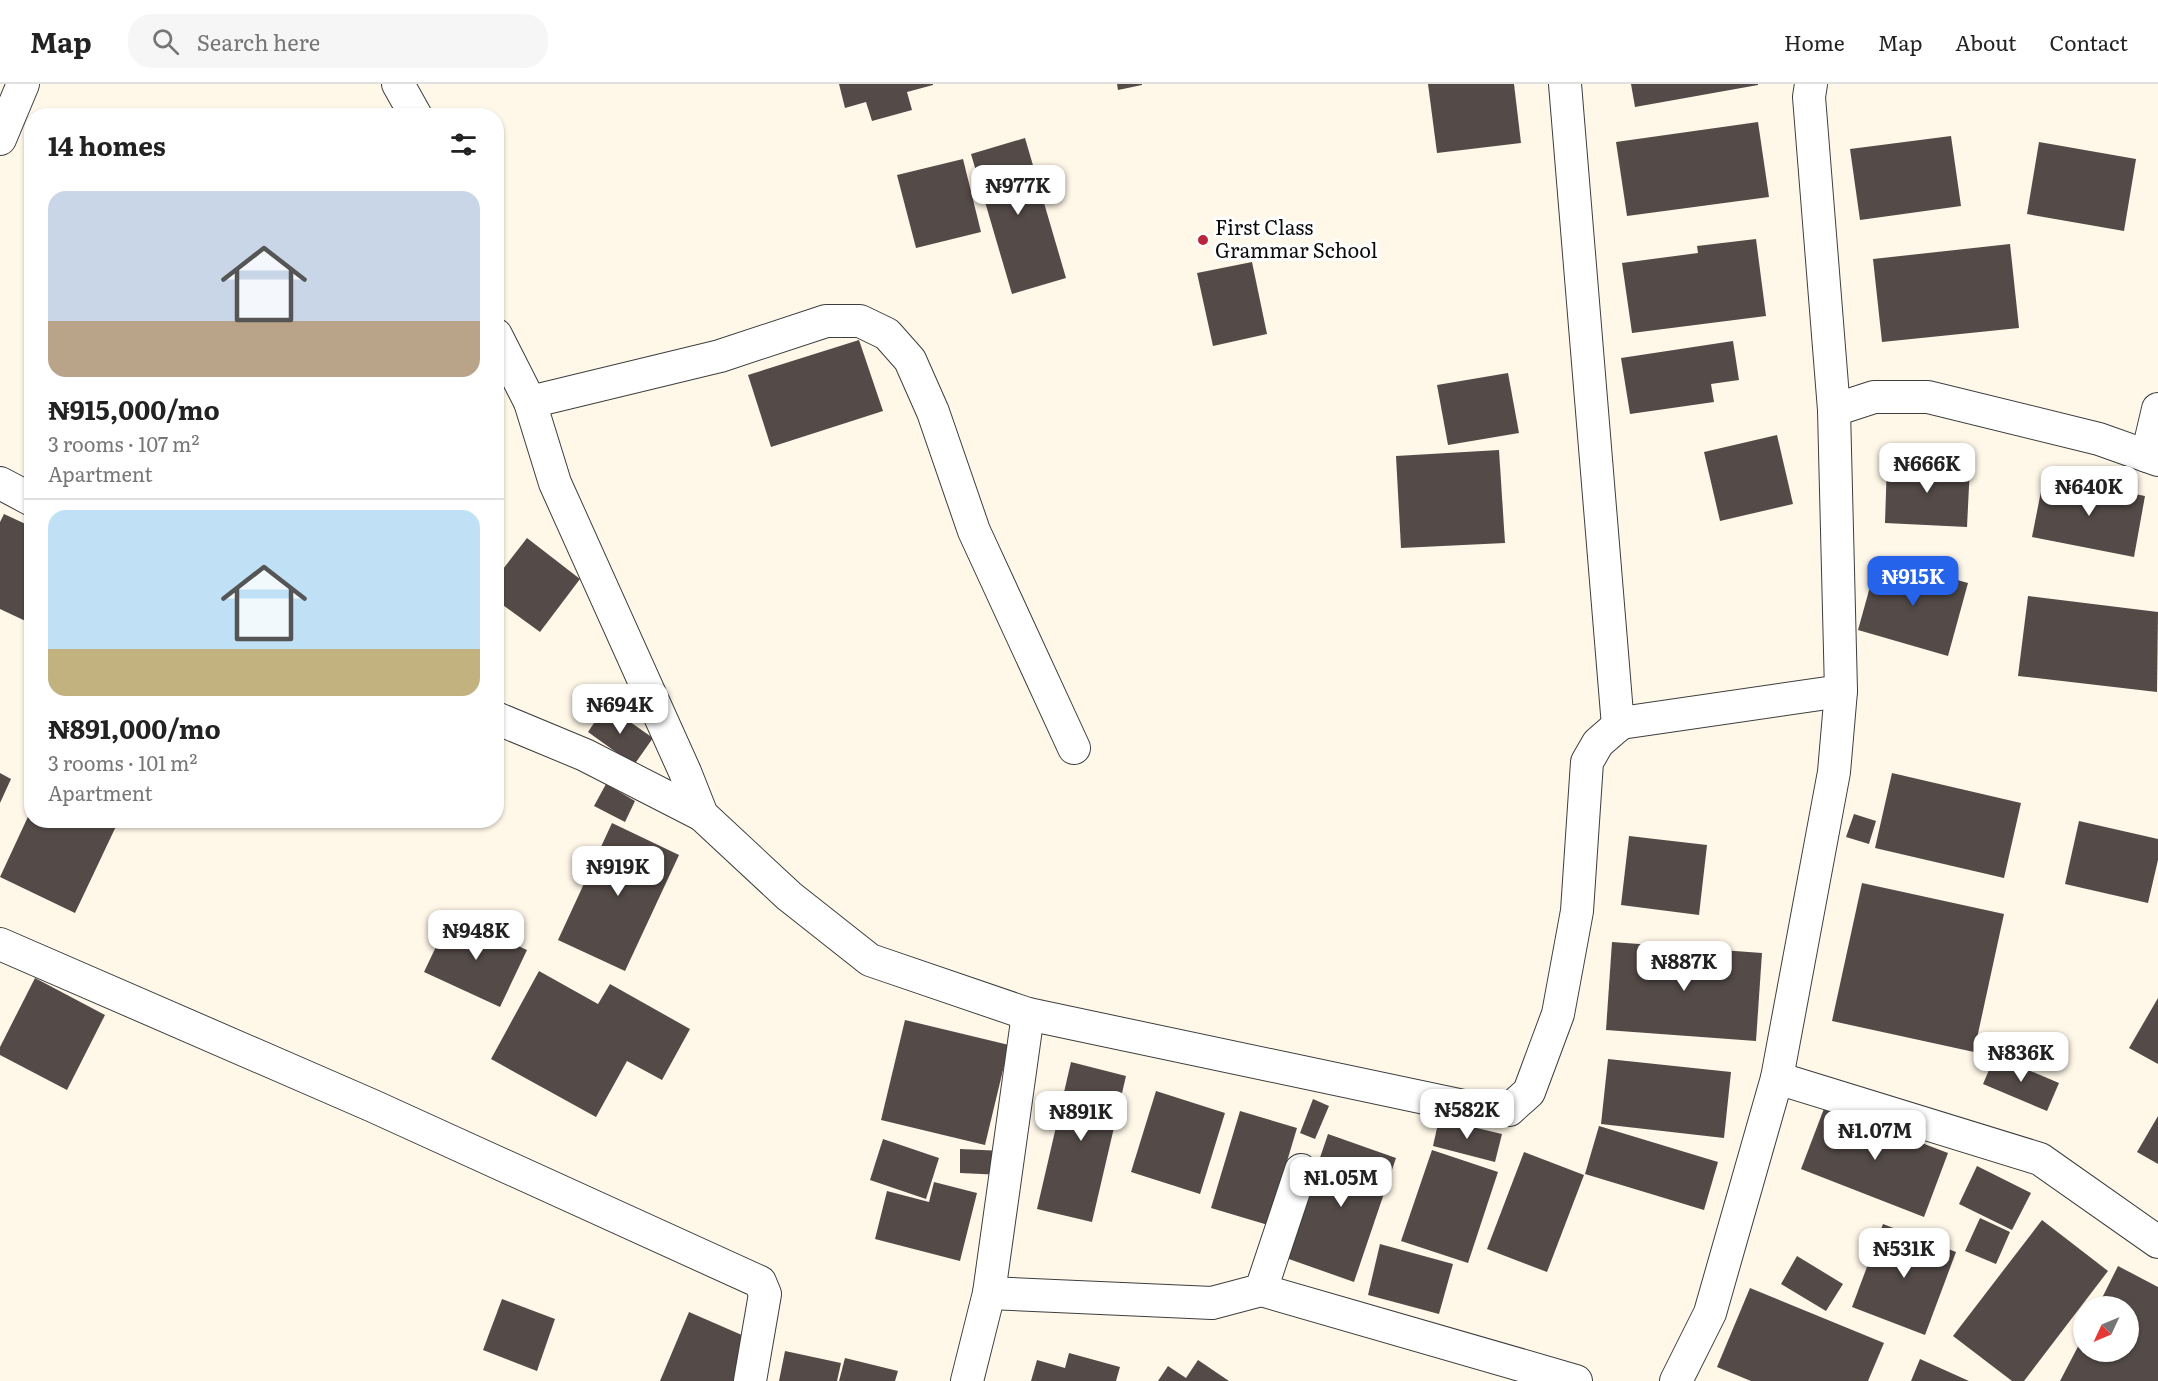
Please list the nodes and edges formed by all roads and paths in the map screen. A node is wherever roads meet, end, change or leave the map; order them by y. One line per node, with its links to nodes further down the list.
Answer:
1 (23, 84): 6 (street)
2 (398, 84): 5 (street)
3 (1565, 84): 16 (street)
4 (1811, 84): 9 (street)
5 (412, 108)
6 (0, 139)
7 (504, 351): 8 (street)
8 (530, 402): 17 (street); 18 (street)
9 (1834, 410): 11 (street); 14 (street)
10 (2158, 410): 11 (street)
11 (2152, 458)
12 (0, 483): 13 (street)
13 (24, 496)
14 (1841, 692): 16 (street); 21 (street)
15 (504, 721): 18 (street)
16 (1618, 726): 20 (street)
17 (1074, 748)
18 (702, 815): 20 (street)
19 (0, 944): 26 (street)
20 (1028, 1014): 25 (street)
21 (1777, 1078): 23 (street); 29 (street)
22 (1301, 1170): 24 (street)
23 (2158, 1242)
24 (1261, 1290): 25 (street); 28 (street)
25 (989, 1293): 27 (street)
26 (750, 1381)
27 (967, 1381)
28 (1576, 1381)
29 (1676, 1381)

